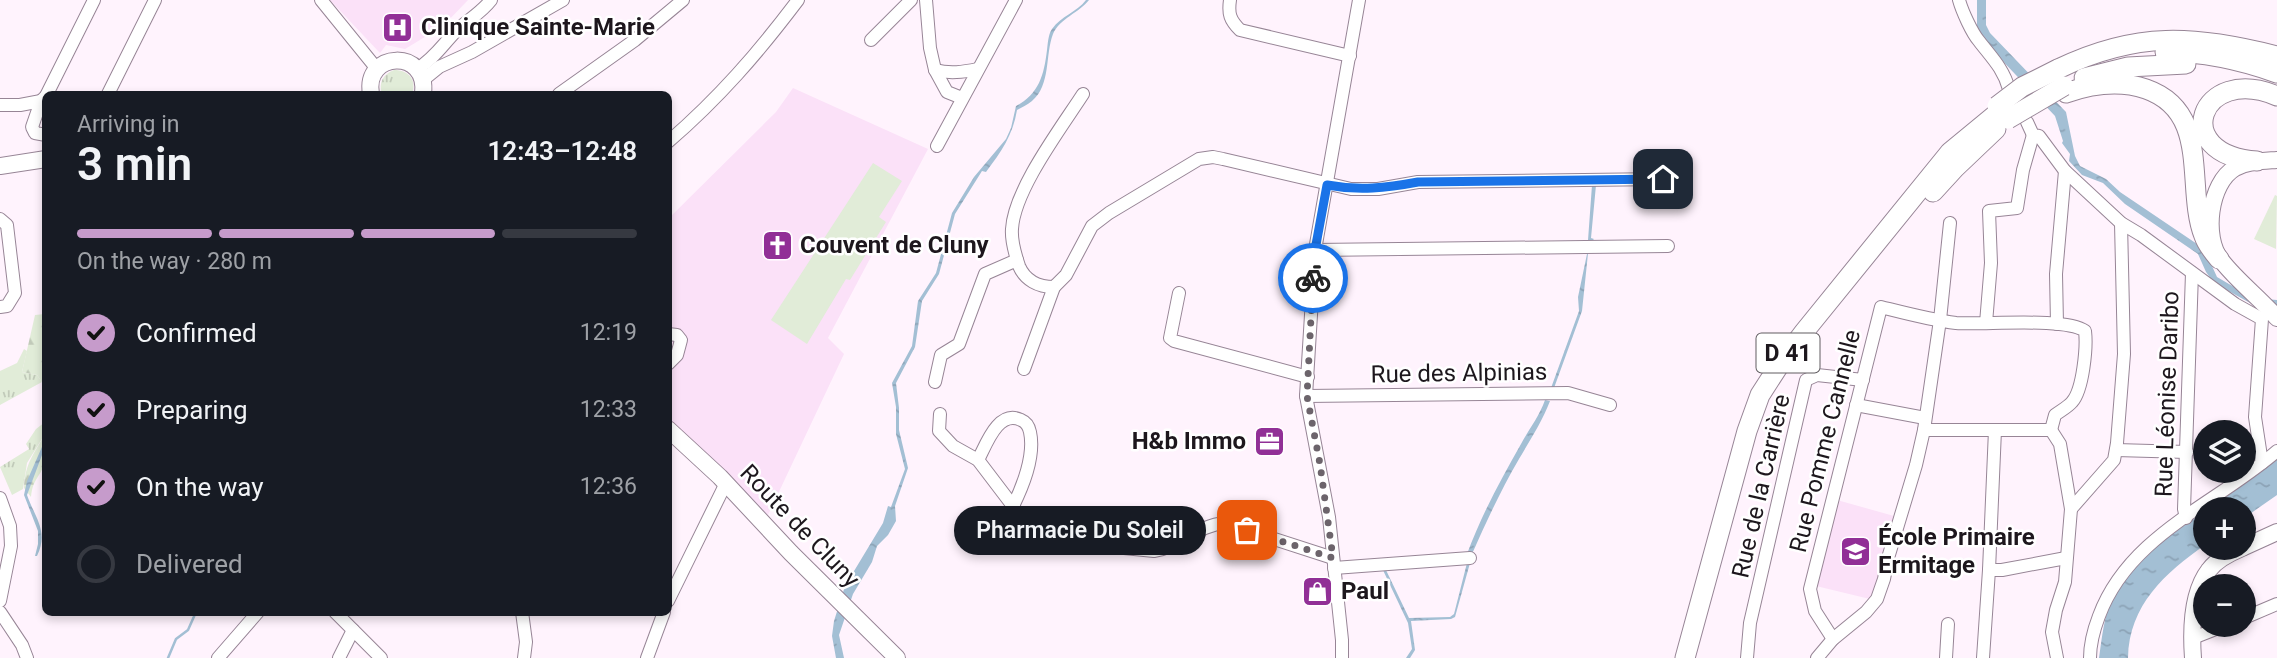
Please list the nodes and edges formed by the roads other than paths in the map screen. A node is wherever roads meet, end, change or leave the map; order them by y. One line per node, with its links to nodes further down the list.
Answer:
1 (94, 0): 27 (street)
2 (155, 0): 28 (street)
3 (321, 0): 19 (street)
4 (491, 0): 14 (street)
5 (563, 0): 16 (street)
6 (683, 0): 30 (street)
7 (798, 0): 40 (street)
8 (911, 0): 15 (street)
9 (926, 0): 21 (street)
10 (1016, 0): 20 (street)
11 (1230, 0): 17 (street)
12 (1359, 0): 17 (street)
13 (1959, 0): 26 (street)
14 (458, 30): 16 (street); 24 (street)
15 (871, 40)
16 (472, 52): 24 (street)
17 (1350, 56): 47 (street)
18 (2277, 56): 23 (highway)
19 (377, 69): 24 (main road); 29 (main road)
20 (978, 69): 21 (street); 34 (street)
21 (934, 70): 34 (street)
22 (2277, 73): 23 (highway, D 41)
23 (2062, 81): 25 (highway, D 41); 37 (highway, D 41); 53 (highway)
24 (422, 86)
25 (2277, 86)
26 (2008, 89)
27 (47, 91)
28 (110, 91)
29 (371, 91)
30 (563, 91)
31 (1083, 94): 54 (street)
32 (2277, 96): 43 (highway)
33 (42, 98): 36 (street)
34 (962, 98): 41 (street)
35 (42, 102): 38 (street)
36 (0, 105)
37 (2009, 116): 39 (street); 116 (highway, D 41); 117 (highway, D 41)
38 (42, 134)
39 (2033, 135): 45 (street); 61 (street)
40 (672, 138)
41 (937, 146)
42 (42, 160): 44 (main road)
43 (2267, 161): 53 (main road)
44 (0, 166)
45 (2066, 171): 50 (street); 62 (street)
46 (1663, 179): 47 (street)
47 (1327, 185): 52 (street); 56 (street)
48 (0, 219): 58 (street)
49 (1950, 223): 60 (street)
50 (2121, 223): 55 (street); 77 (street)
51 (1668, 246): 52 (street)
52 (1315, 250): 66 (street)
53 (2219, 259): 59 (main road)
54 (1017, 260): 56 (street); 68 (street)
55 (2192, 272): 79 (street, Rue Léonise Daribo); 81 (street)
56 (1054, 287): 65 (street)
57 (1179, 293): 66 (street)
58 (0, 307)
59 (2277, 318)
60 (1940, 320): 61 (street); 67 (street, Rue Pomme Cannelle); 73 (street)
61 (1986, 323): 62 (street)
62 (2057, 324): 75 (street)
63 (672, 334): 64 (street)
64 (672, 360)
65 (1024, 369)
66 (1308, 377): 69 (street)
67 (1863, 380): 71 (street, Rue Pomme Cannelle); 118 (street, Rue de la Carrière)
68 (935, 382)
69 (1307, 396): 70 (street, Rue des Alpinias); 92 (street)
70 (1610, 405)
71 (1856, 405): 73 (street); 106 (street, Rue Pomme Cannelle)
72 (940, 414): 80 (street)
73 (1924, 424): 74 (street); 106 (street)
74 (1995, 430): 75 (street); 93 (street)
75 (2052, 430): 85 (street)
76 (672, 433): 82 (main road, Route de Cluny)
77 (2116, 450): 79 (street); 85 (street)
78 (2277, 451): 81 (street)
79 (2187, 452): 86 (street, Rue Léonise Daribo)
80 (978, 460): 84 (street); 84 (street)
81 (2262, 463): 86 (street)
82 (726, 483): 94 (street); 114 (main road, Route de Cluny)
83 (0, 498): 95 (street)
84 (1013, 506): 92 (street)
85 (2071, 509): 90 (street)
86 (2186, 517): 123 (street)
87 (2277, 532): 88 (main road)
88 (2256, 541)
89 (1470, 558): 92 (street)
90 (2066, 558): 93 (street); 122 (street)
91 (2219, 560): 105 (main road)
92 (1333, 563): 115 (street)
93 (1990, 570): 121 (street)
94 (672, 589)
95 (0, 601)
96 (2277, 604): 98 (street)
97 (0, 612): 108 (street)
98 (2256, 613)
99 (254, 616): 109 (street)
100 (339, 616): 104 (street)
101 (523, 616): 112 (street)
102 (663, 616): 113 (street)
103 (1948, 624): 120 (street)
104 (353, 630): 110 (street); 111 (street)
105 (2193, 638): 107 (main road)
106 (1833, 639): 119 (street)
107 (2192, 657)
108 (27, 658)
109 (218, 658)
110 (339, 658)
111 (381, 658)
112 (524, 658)
113 (647, 658)
114 (897, 658)
115 (1342, 658)
116 (1685, 658)
117 (1697, 658)
118 (1747, 658)
119 (1817, 658)
120 (1946, 658)
121 (1983, 658)
122 (2057, 658)
123 (2090, 658)

